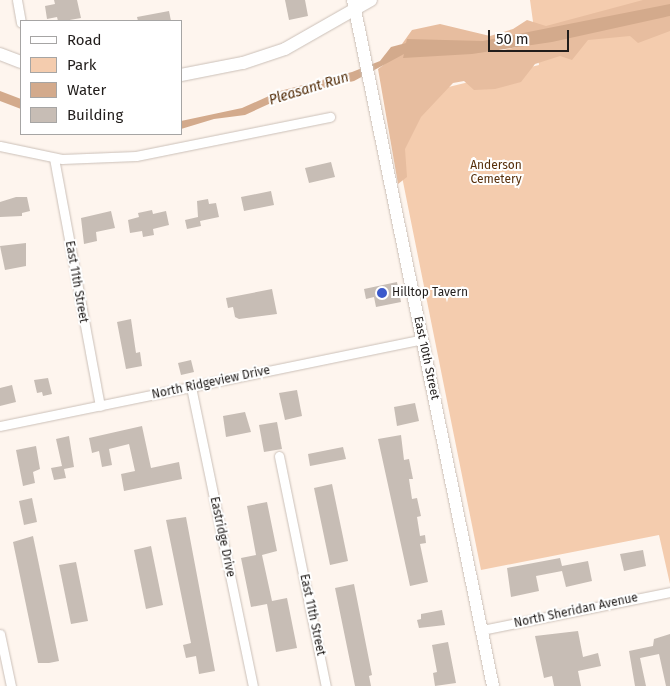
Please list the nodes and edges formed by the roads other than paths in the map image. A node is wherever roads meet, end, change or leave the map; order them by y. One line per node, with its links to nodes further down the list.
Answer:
1 (17, 0): 4 (street)
2 (371, 0): 3 (main road)
3 (354, 5): 7 (main road); 11 (main road, East 10th Street)
4 (20, 20)
5 (0, 54): 6 (main road)
6 (20, 62)
7 (182, 75)
8 (330, 117): 10 (street)
9 (0, 146): 10 (street)
10 (54, 158): 13 (street, East 11th Street)
11 (422, 339): 12 (street, North Ridgeview Drive); 17 (main road, East 10th Street)
12 (191, 387): 13 (street, North Ridgeview Drive); 20 (street, Eastridge Drive)
13 (100, 406): 14 (street, North Ridgeview Drive)
14 (0, 426)
15 (279, 456): 21 (street, East 11th Street)
16 (670, 592): 17 (street, North Sheridan Avenue)
17 (482, 630): 22 (main road, East 10th Street)
18 (0, 634): 19 (street)
19 (11, 686)
20 (253, 686)
21 (326, 686)
22 (493, 686)

